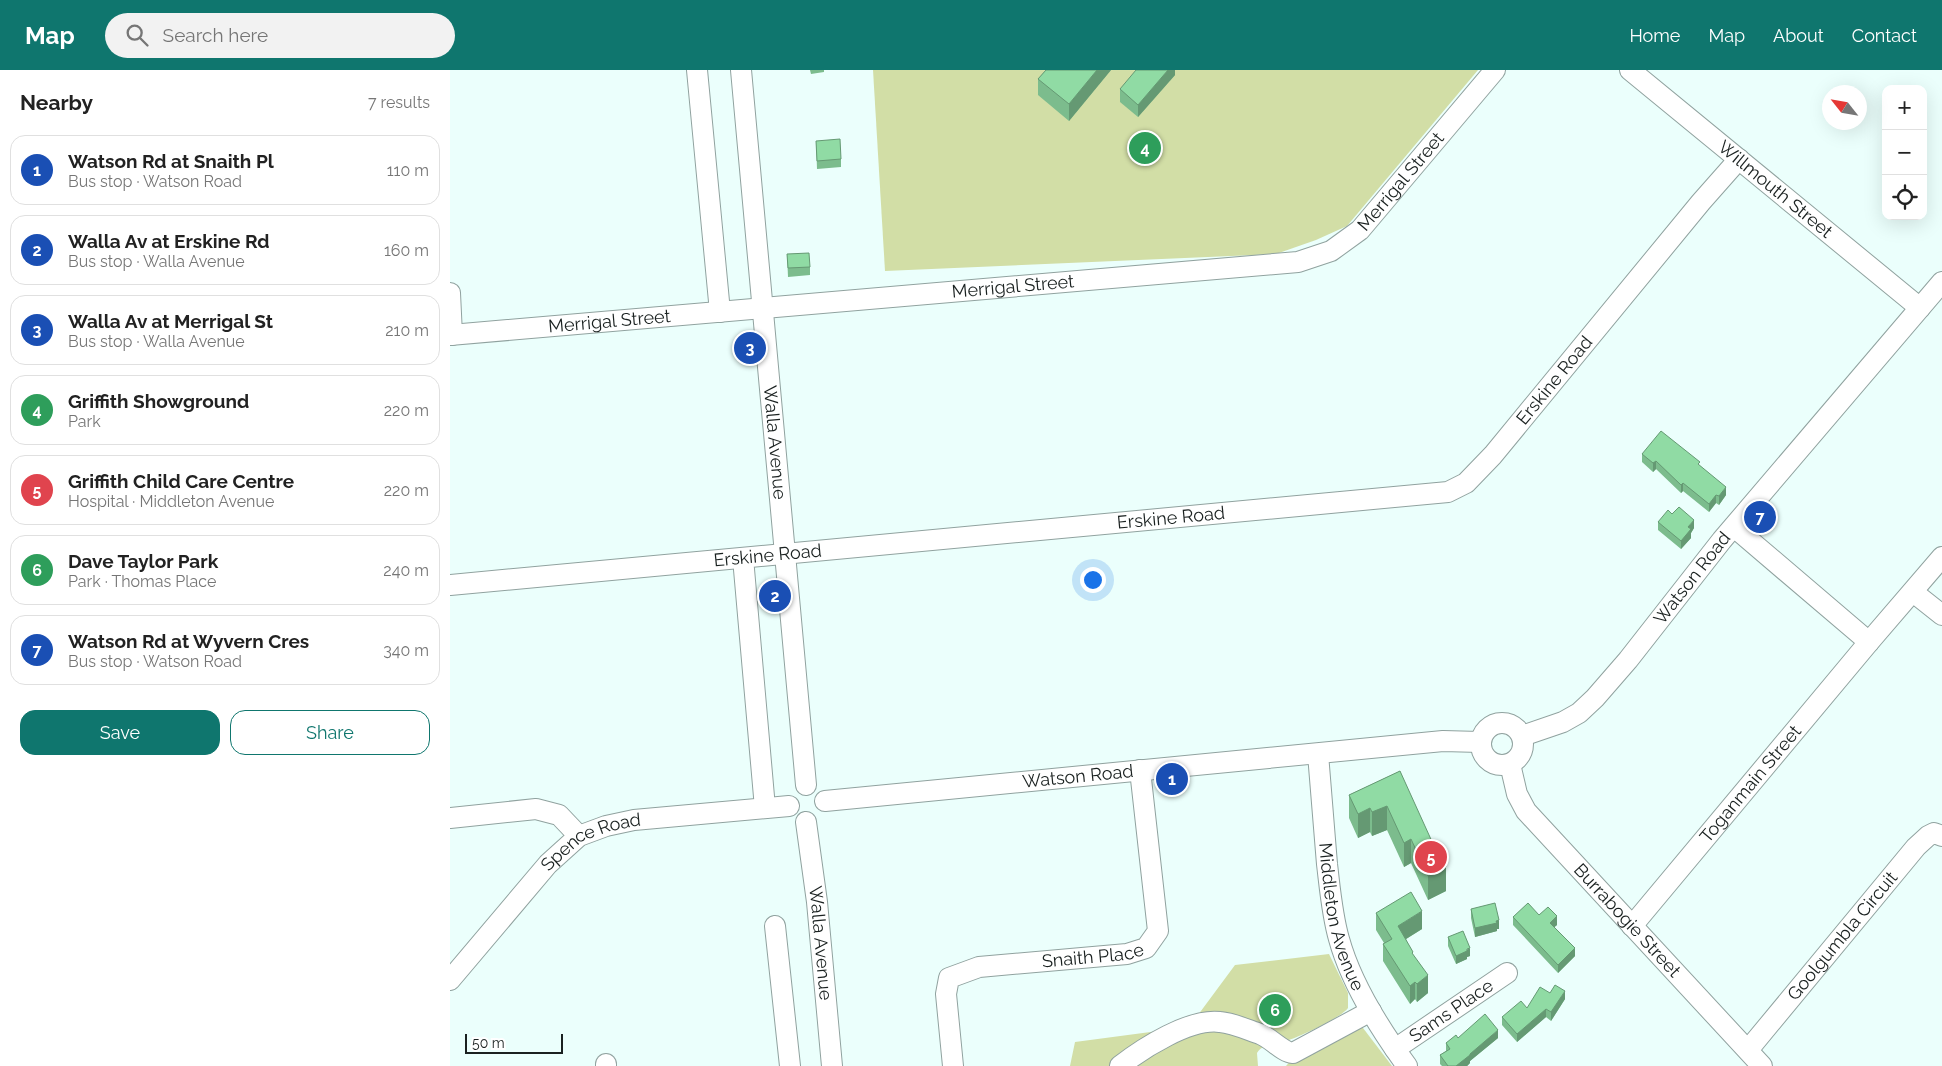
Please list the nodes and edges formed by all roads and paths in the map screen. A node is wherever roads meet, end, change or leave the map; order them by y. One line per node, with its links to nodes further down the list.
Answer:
1 (697, 70): 10 (street)
2 (741, 70): 8 (street, Walla Avenue)
3 (1495, 70): 8 (street, Merrigal Street)
4 (1630, 70): 5 (street, Willmouth Street)
5 (1739, 159): 9 (street, Willmouth Street); 13 (street, Erskine Road)
6 (1942, 282): 9 (street, Watson Road)
7 (450, 293): 11 (street)
8 (763, 308): 10 (street, Merrigal Street); 13 (street, Walla Avenue)
9 (1920, 308): 12 (street, Watson Road)
10 (720, 312): 11 (street, Merrigal Street)
11 (451, 335)
12 (1734, 527): 19 (street); 20 (street, Watson Road)
13 (785, 555): 14 (street, Erskine Road); 25 (street, Walla Avenue)
14 (743, 558): 16 (street, Erskine Road); 28 (street)
15 (1942, 558): 17 (street, Toganmain Street)
16 (450, 585)
17 (1913, 592): 18 (street); 19 (street, Toganmain Street)
18 (1942, 615)
19 (1869, 642): 34 (street, Toganmain Street)
20 (1522, 736): 21 (street); 23 (street)
21 (1480, 742): 22 (street, Watson Road); 23 (street)
22 (1318, 754): 24 (street, Watson Road); 37 (street, Middleton Avenue)
23 (1510, 764): 34 (street, Burrabogie Street)
24 (1140, 770): 26 (street, Watson Road); 42 (street, Snaith Place)
25 (806, 785): 26 (street); 27 (street)
26 (825, 801): 30 (street)
27 (789, 806): 28 (street, Spence Road); 30 (street)
28 (765, 808): 31 (street, Spence Road)
29 (450, 818): 31 (street)
30 (806, 822): 41 (street, Walla Avenue)
31 (579, 836): 36 (street, Spence Road)
32 (1942, 836): 39 (street, Goolgumbla Circuit)
33 (775, 926): 40 (street)
34 (1632, 926): 39 (street, Burrabogie Street)
35 (1507, 973): 38 (street, Sams Place)
36 (450, 980)
37 (1371, 1011): 38 (street, Middleton Avenue); 43 (street)
38 (1395, 1049): 44 (street, Middleton Avenue)
39 (1748, 1050): 45 (street, Burrabogie Street)
40 (790, 1066)
41 (832, 1066)
42 (954, 1066)
43 (1120, 1066)
44 (1407, 1066)
45 (1762, 1066)

